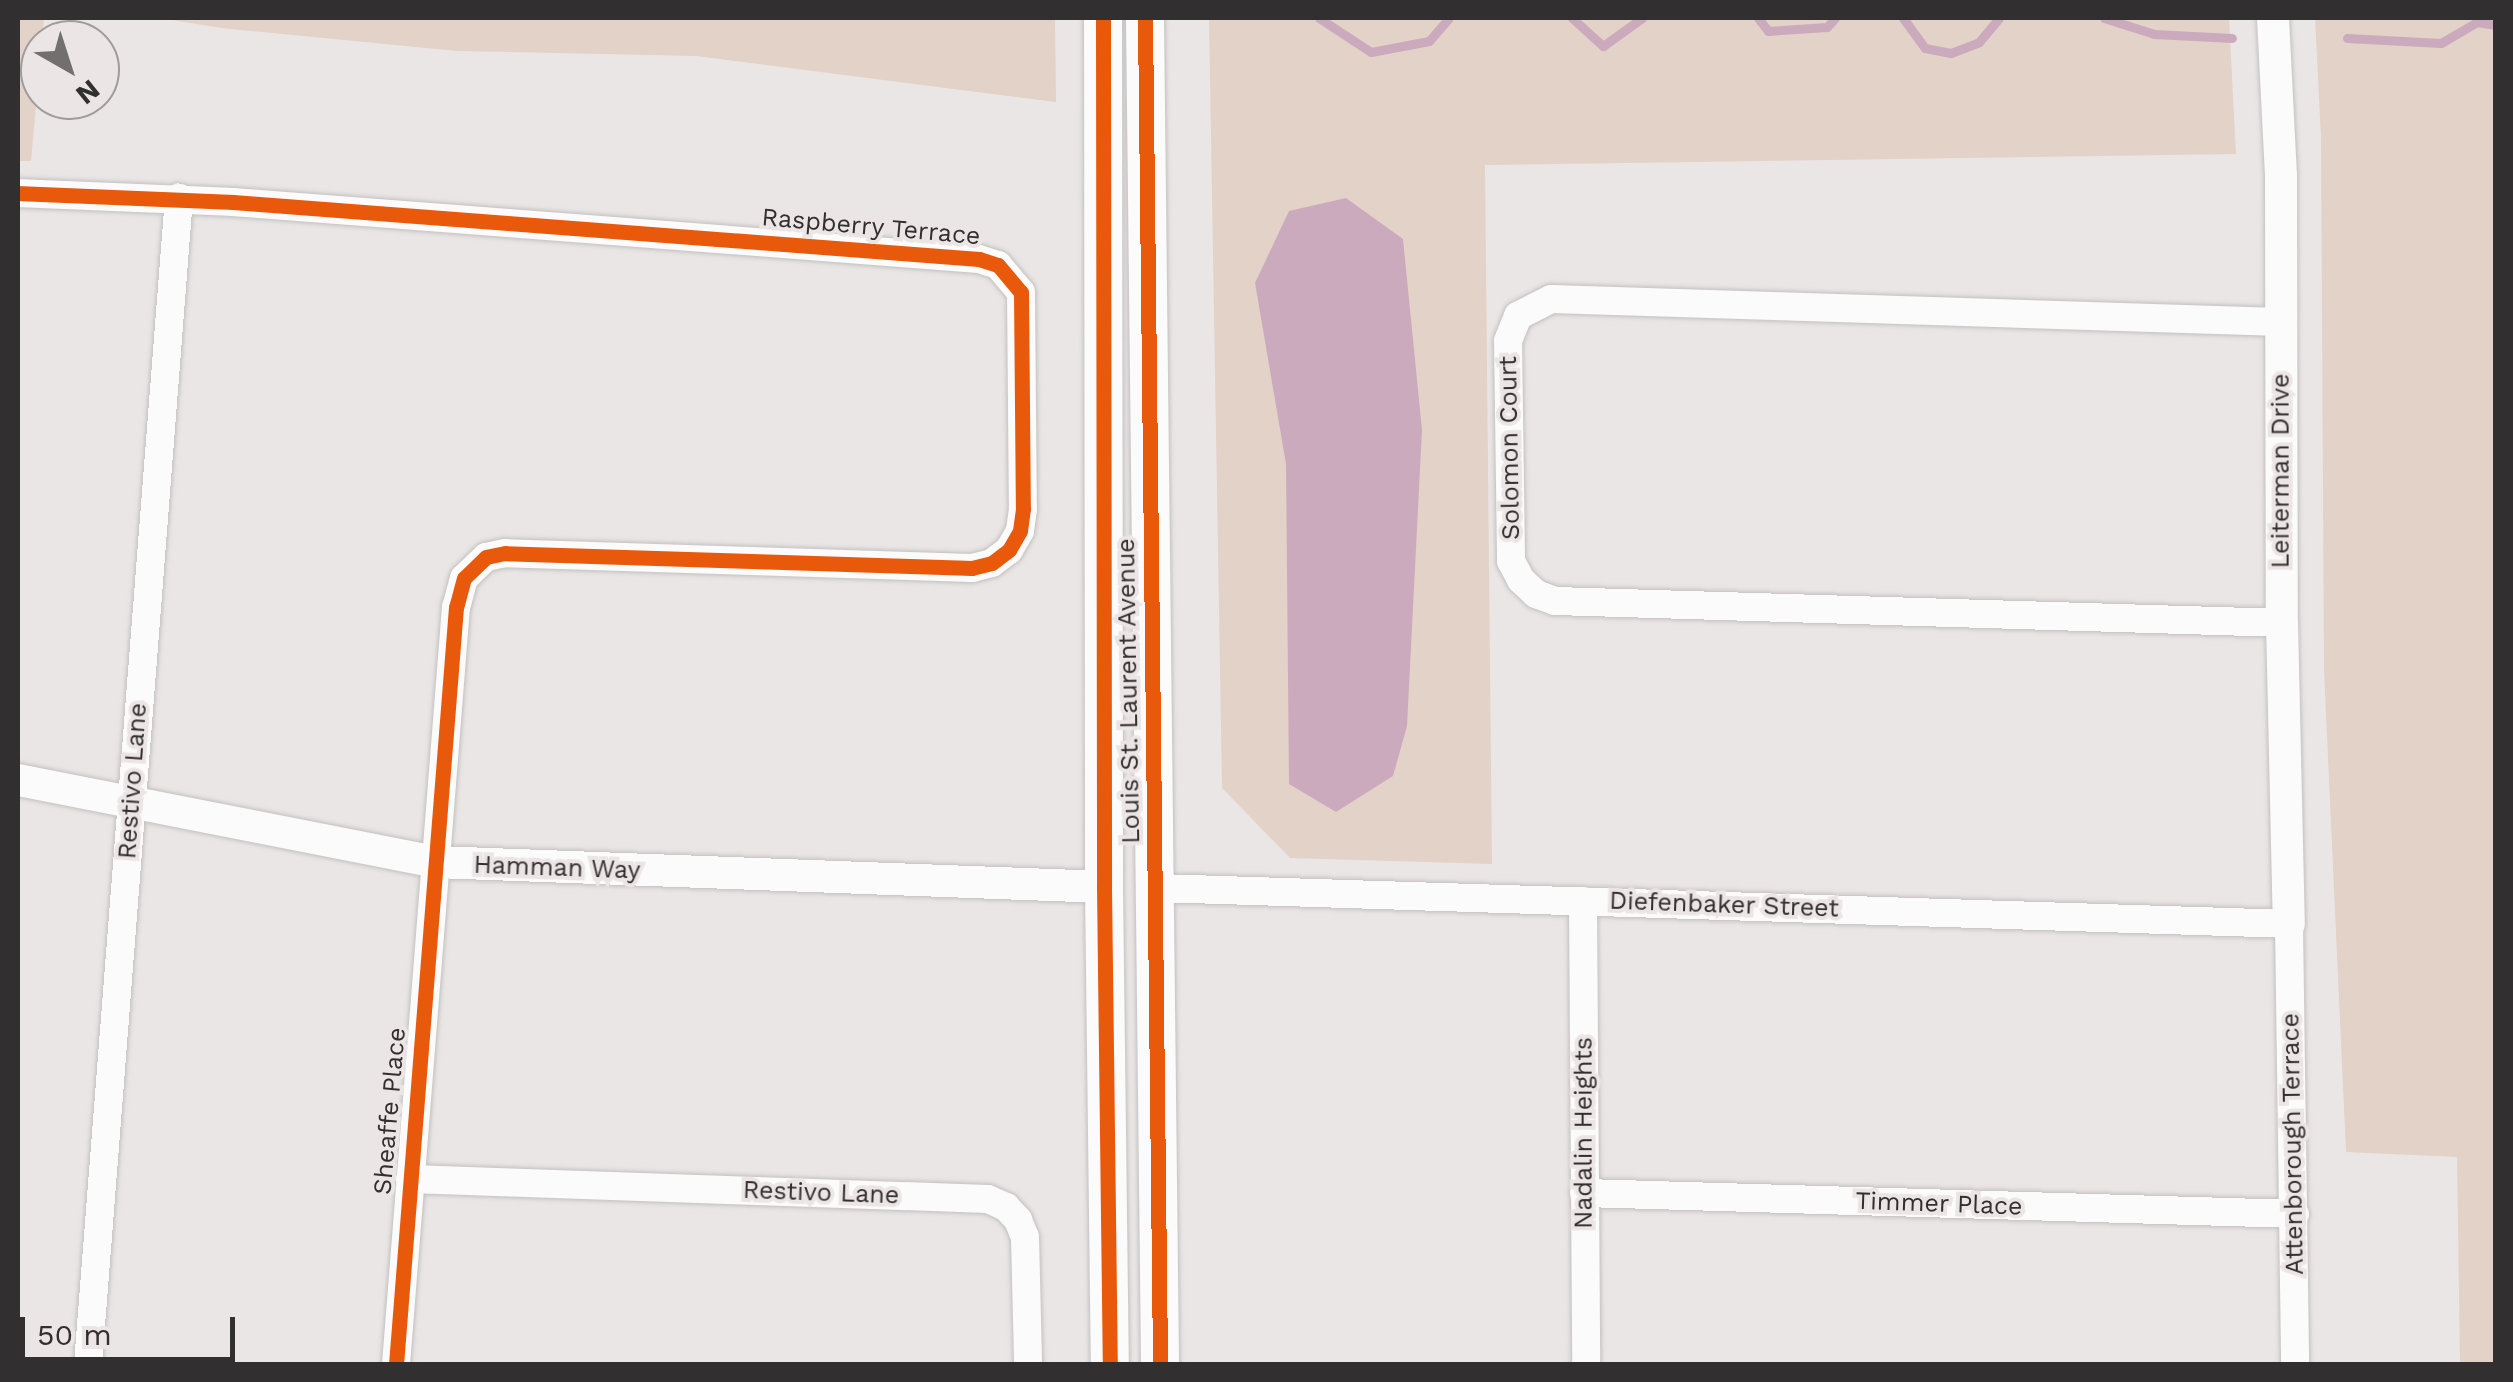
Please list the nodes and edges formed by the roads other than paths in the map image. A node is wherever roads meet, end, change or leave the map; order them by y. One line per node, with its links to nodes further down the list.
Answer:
1 (1103, 18): 11 (main road, Louis St. Laurent Avenue)
2 (1145, 18): 12 (main road, Louis St. Laurent Avenue)
3 (2273, 18): 6 (street, Leiterman Drive)
4 (18, 192): 5 (street, Raspberry Terrace)
5 (178, 198): 9 (street, Restivo Lane); 10 (street, Raspberry Terrace)
6 (2281, 322): 7 (street, Leiterman Drive); 7 (street, Solomon Court)
7 (2282, 622): 14 (street, Leiterman Drive)
8 (18, 780): 9 (street, Hamman Way)
9 (131, 803): 10 (street, Hamman Way); 18 (street, Restivo Lane)
10 (436, 862): 11 (street, Hamman Way); 15 (street, Sheaffe Place)
11 (1104, 888): 21 (main road, Louis St. Laurent Avenue)
12 (1158, 888): 13 (street, Diefenbaker Street); 22 (main road, Louis St. Laurent Avenue)
13 (1583, 901): 14 (street, Diefenbaker Street); 16 (street, Nadalin Heights)
14 (2289, 924): 17 (street, Attenborough Terrace)
15 (410, 1178): 19 (street, Sheaffe Place); 20 (street, Restivo Lane)
16 (1584, 1194): 17 (street, Timmer Place); 23 (street, Nadalin Heights)
17 (2295, 1214): 24 (street, Attenborough Terrace)
18 (88, 1364)
19 (396, 1364)
20 (1028, 1364)
21 (1110, 1364)
22 (1160, 1364)
23 (1586, 1364)
24 (2295, 1364)

